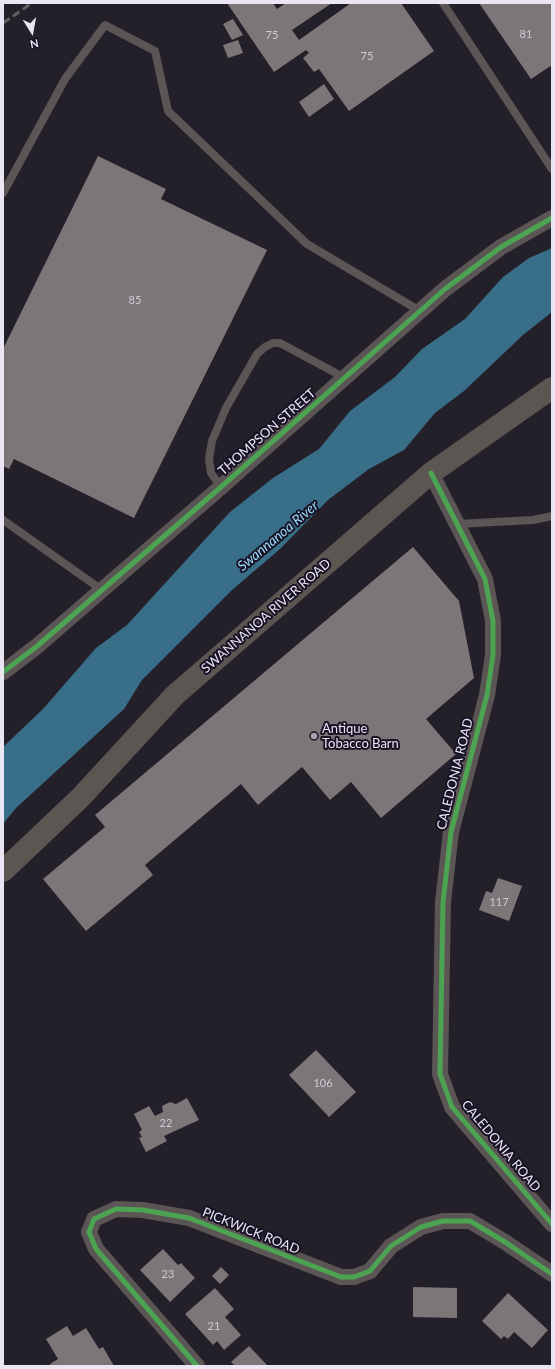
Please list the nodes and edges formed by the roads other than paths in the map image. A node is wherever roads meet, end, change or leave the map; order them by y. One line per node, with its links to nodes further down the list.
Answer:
1 (443, 3): 2 (lane)
2 (552, 170)
3 (3, 193): 5 (lane)
4 (552, 218): 5 (street, THOMPSON STREET)
5 (420, 311): 6 (street, THOMPSON STREET)
6 (345, 378): 9 (street, THOMPSON STREET); 9 (lane)
7 (552, 388): 8 (main road, SWANNANOA RIVER ROAD)
8 (431, 473): 12 (street, CALEDONIA ROAD); 15 (main road, SWANNANOA RIVER ROAD)
9 (221, 487): 13 (street, THOMPSON STREET)
10 (552, 516): 12 (lane)
11 (3, 520): 13 (lane)
12 (457, 524): 16 (street, CALEDONIA ROAD)
13 (102, 590): 14 (street, THOMPSON STREET)
14 (3, 672)
15 (3, 871)
16 (552, 1224)
17 (552, 1274): 18 (street, PICKWICK ROAD)
18 (197, 1366)

